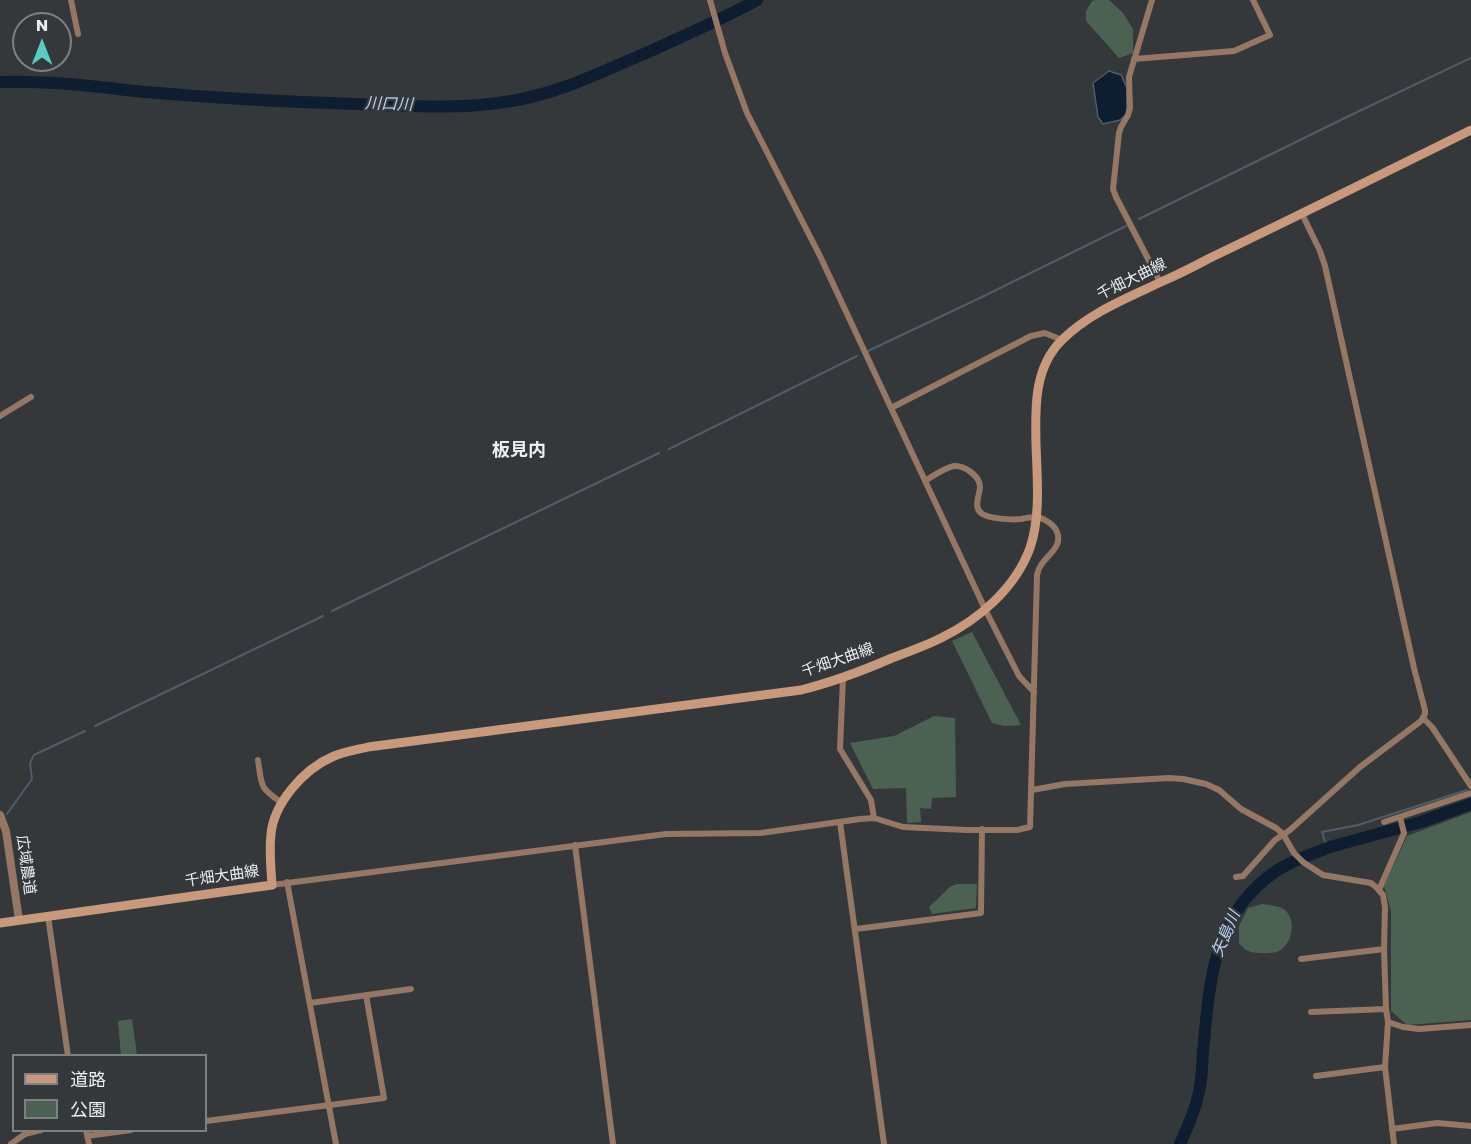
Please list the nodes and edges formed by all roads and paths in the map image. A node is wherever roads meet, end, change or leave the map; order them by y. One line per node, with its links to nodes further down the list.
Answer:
1 (70, 0): 5 (street)
2 (710, 0): 12 (street)
3 (1152, 0): 6 (street)
4 (1253, 0): 6 (street)
5 (78, 34)
6 (1134, 59): 9 (street)
7 (1471, 130): 8 (main road, 千畑大曲線)
8 (1302, 214): 9 (main road, 千畑大曲線); 19 (street)
9 (1160, 282): 10 (main road, 千畑大曲線)
10 (1062, 340): 12 (street); 15 (main road, 千畑大曲線)
11 (31, 397): 13 (street)
12 (891, 408): 14 (street)
13 (0, 416)
14 (925, 481): 15 (street); 16 (street)
15 (1036, 517): 16 (main road, 千畑大曲線); 18 (street)
16 (985, 609): 17 (main road, 千畑大曲線); 18 (street)
17 (843, 678): 24 (main road, 千畑大曲線); 27 (street)
18 (1034, 693): 22 (street)
19 (1423, 718): 21 (street); 31 (street)
20 (258, 760): 24 (street)
21 (1471, 786)
22 (1032, 790): 30 (street); 31 (street)
23 (1471, 793): 26 (street)
24 (282, 802): 35 (main road, 千畑大曲線)
25 (0, 815): 38 (street, 広域農道)
26 (1400, 817): 29 (street); 36 (street)
27 (874, 818): 28 (street); 30 (street)
28 (840, 822): 32 (street); 40 (street)
29 (1384, 822)
30 (982, 829): 40 (street)
31 (1282, 834): 33 (street); 36 (street)
32 (575, 845): 34 (street); 63 (street)
33 (1236, 877)
34 (287, 882): 35 (street); 45 (street)
35 (272, 885): 37 (main road, 千畑大曲線)
36 (1379, 890): 41 (street)
37 (48, 916): 38 (main road, 千畑大曲線); 50 (street)
38 (18, 920): 39 (main road, 千畑大曲線)
39 (0, 923)
40 (856, 929): 64 (street)
41 (1384, 949): 42 (street); 46 (street)
42 (1301, 959)
43 (411, 989): 44 (street)
44 (366, 995): 45 (street); 53 (street)
45 (310, 1003): 53 (street)
46 (1386, 1009): 47 (street); 48 (street)
47 (1311, 1012)
48 (1388, 1022): 49 (street); 51 (street)
49 (1471, 1025)
50 (68, 1054)
51 (1385, 1067): 52 (street); 56 (street)
52 (1316, 1076)
53 (329, 1105): 54 (street); 62 (street)
54 (207, 1121)
55 (1471, 1126): 56 (street)
56 (1392, 1129): 65 (street)
57 (36, 1132): 60 (street)
58 (109, 1132): 59 (street)
59 (87, 1133): 61 (street)
60 (11, 1144)
61 (89, 1144)
62 (336, 1144)
63 (613, 1144)
64 (884, 1144)
65 (1394, 1144)

